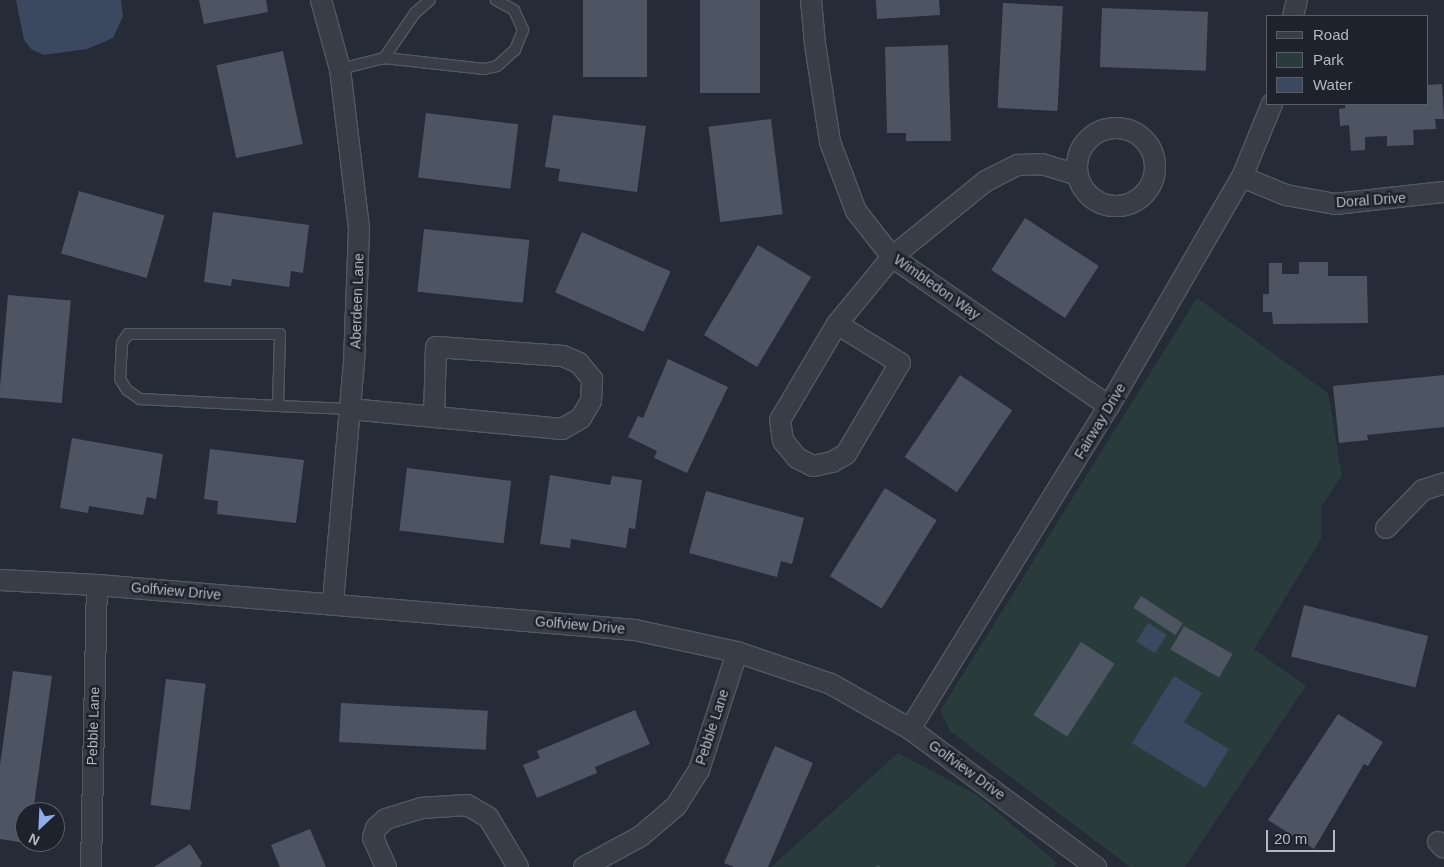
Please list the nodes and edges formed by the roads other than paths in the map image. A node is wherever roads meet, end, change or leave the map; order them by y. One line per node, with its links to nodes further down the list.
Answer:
1 (321, 0): 8 (street, Aberdeen Lane)
2 (430, 0): 7 (lane)
3 (496, 0): 7 (lane)
4 (811, 0): 13 (street, Wimbledon Way)
5 (1297, 0): 6 (street)
6 (1293, 15)
7 (384, 58): 8 (lane)
8 (340, 69): 17 (street, Aberdeen Lane)
9 (1272, 105): 11 (street, Fairway Drive)
10 (1078, 175): 13 (street)
11 (1242, 177): 12 (street, Doral Drive); 16 (street, Fairway Drive)
12 (1444, 192)
13 (892, 257): 14 (street); 16 (street, Wimbledon Way)
14 (838, 324): 14 (street)
15 (278, 406): 15 (lane); 17 (lane)
16 (1109, 406): 25 (street, Fairway Drive)
17 (350, 409): 18 (street); 23 (street, Aberdeen Lane)
18 (434, 417): 18 (street)
19 (1444, 483): 20 (street)
20 (1386, 528)
21 (0, 580): 22 (street, Golfview Drive)
22 (97, 585): 23 (street, Golfview Drive); 26 (street, Pebble Lane)
23 (333, 604): 24 (street, Golfview Drive)
24 (737, 652): 25 (street, Golfview Drive); 29 (street, Pebble Lane)
25 (910, 729): 30 (street, Golfview Drive)
26 (91, 867)
27 (386, 867): 28 (street)
28 (518, 867)
29 (584, 867)
30 (1096, 867)

